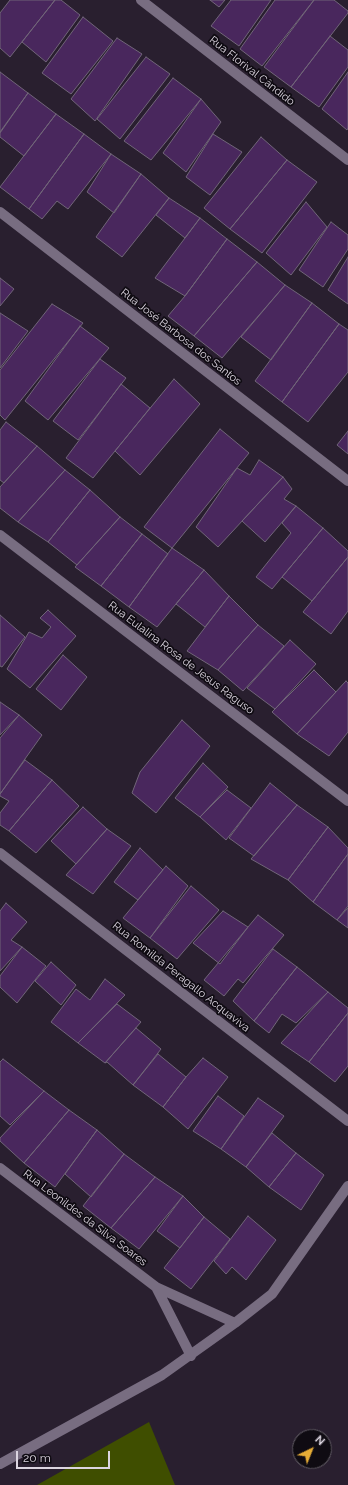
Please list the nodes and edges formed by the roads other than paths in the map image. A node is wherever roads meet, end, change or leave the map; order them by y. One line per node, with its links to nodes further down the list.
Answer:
1 (141, 0): 2 (street, Rua Florival Cândido)
2 (348, 160)
3 (0, 212): 4 (street, Rua José Barbosa dos Santos)
4 (348, 481)
5 (0, 535): 6 (street, Rua Eulalina Rosa de Jesus Raguso)
6 (348, 801)
7 (0, 853): 8 (street, Rua Romilda Peragallo Acquaviva)
8 (348, 1121)
9 (0, 1168): 11 (street, Rua Leonildes da Silva Soares)
10 (348, 1186): 12 (street)
11 (156, 1287): 12 (street, Rua Leonildes da Silva Soares); 13 (street, Rua Leonildes da Silva Soares)
12 (235, 1323): 13 (street)
13 (191, 1356): 14 (street)
14 (0, 1464)

